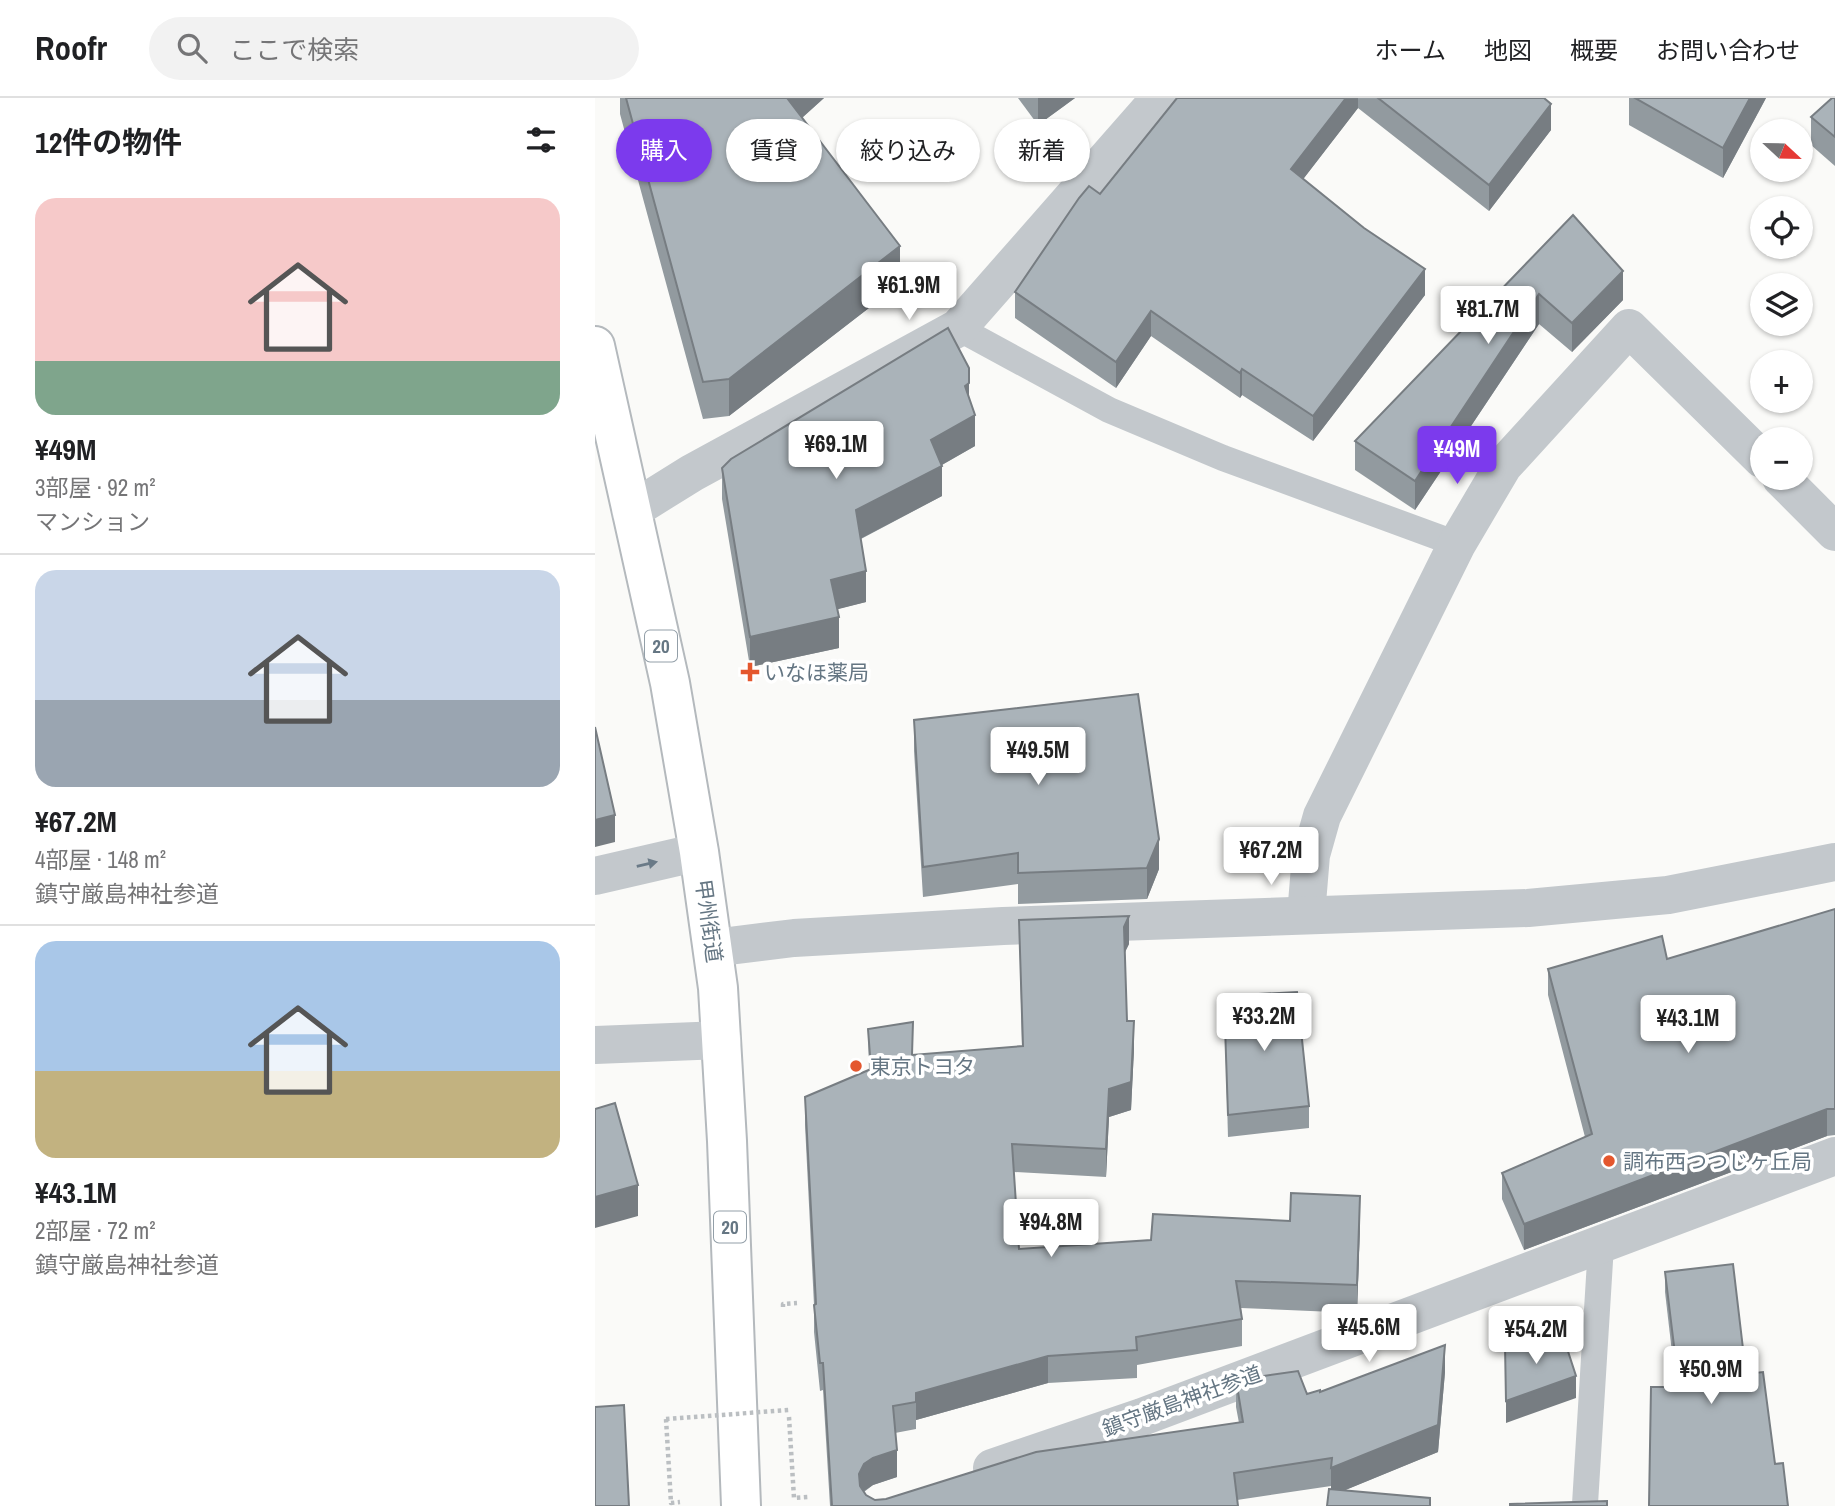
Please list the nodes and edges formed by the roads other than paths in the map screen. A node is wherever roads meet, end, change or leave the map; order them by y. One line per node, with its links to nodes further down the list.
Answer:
1 (1160, 98): 2 (street)
2 (958, 328): 6 (street); 8 (lane)
3 (595, 346): 6 (highway, 甲州街道 / 20)
4 (1750, 448): 8 (street)
5 (1793, 490): 7 (street)
6 (631, 511): 9 (highway, 甲州街道 / 20)
7 (1835, 532)
8 (1457, 544): 12 (street)
9 (699, 852): 11 (street, one-way to 9); 13 (highway, 甲州街道 / 20)
10 (1835, 862): 12 (street)
11 (595, 876)
12 (1306, 915): 13 (street)
13 (713, 948): 14 (highway, 甲州街道 / 20)
14 (722, 1040): 15 (street); 20 (highway, 甲州街道 / 20)
15 (595, 1045)
16 (1835, 1156): 17 (street, 鎮守厳島神社参道)
17 (1601, 1245): 18 (street, 鎮守厳島神社参道); 19 (lane)
18 (959, 1479)
19 (1585, 1504)
20 (741, 1506)

